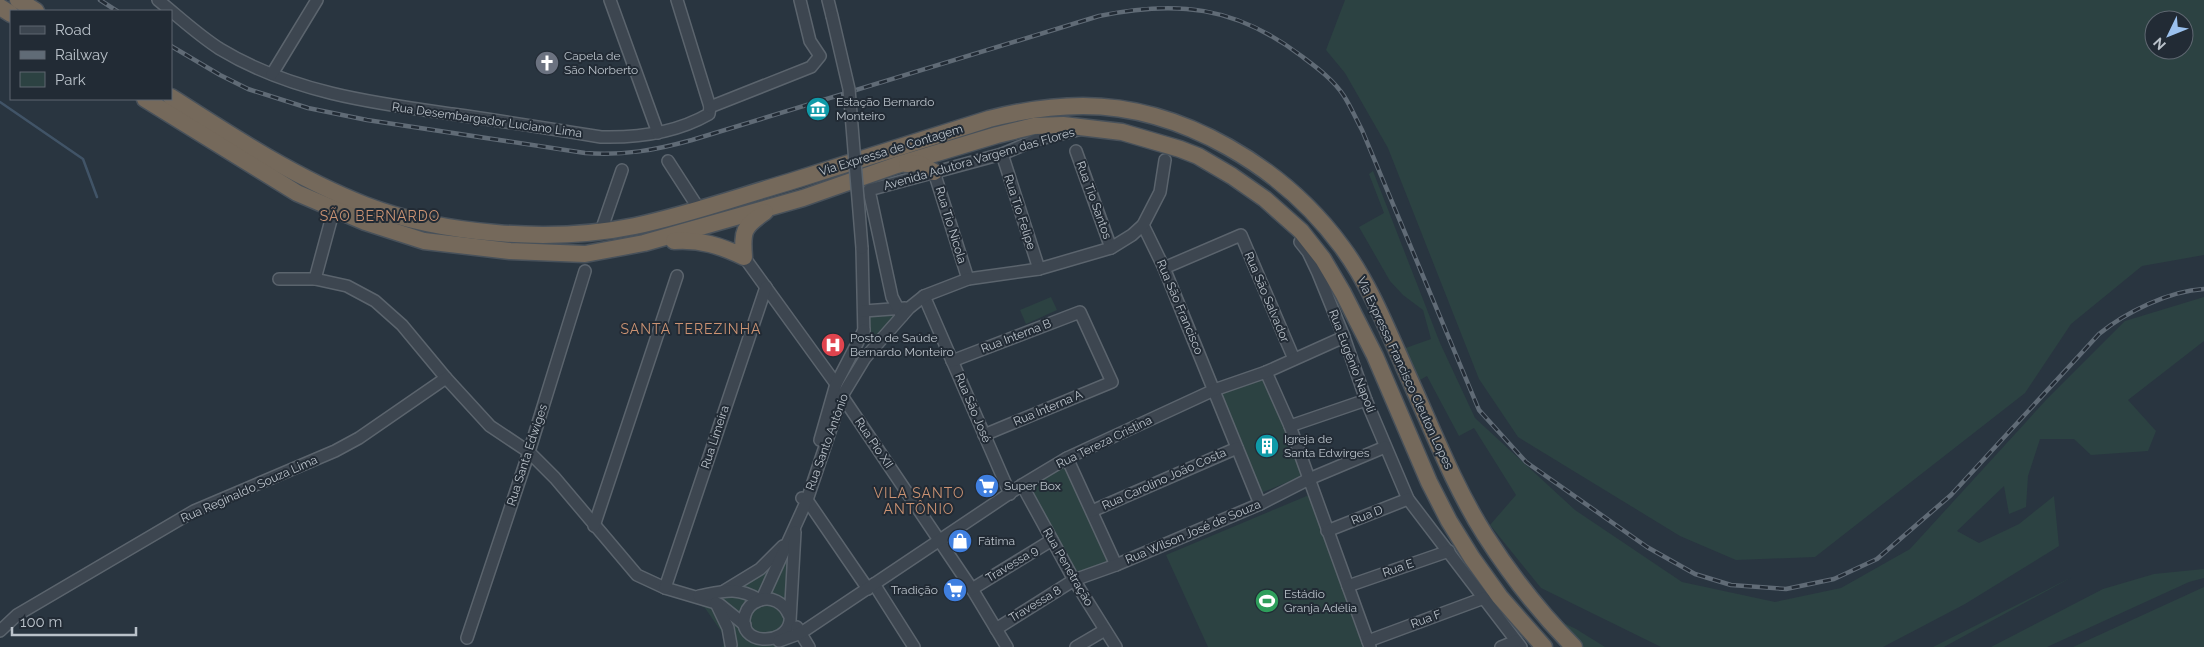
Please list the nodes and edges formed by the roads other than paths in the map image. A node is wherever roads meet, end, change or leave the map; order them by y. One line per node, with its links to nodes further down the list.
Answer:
1 (18, 0): 8 (highway)
2 (158, 0): 9 (street, Rua Desembargador Luciano Lima)
3 (317, 0): 11 (street)
4 (610, 0): 17 (street)
5 (677, 0): 15 (street)
6 (800, 0): 15 (street, Rua Desembargador Luciano Lima)
7 (828, 0): 43 (street, Rua Santo Antônio, bridge)
8 (34, 10)
9 (170, 10)
10 (172, 12): 11 (street, Rua Desembargador Luciano Lima)
11 (272, 74): 17 (street, Rua Desembargador Luciano Lima)
12 (172, 98): 30 (highway)
13 (147, 100): 27 (highway)
14 (1085, 106): 28 (highway, Via Expressa de Contagem); 106 (highway, Via Expressa Francisco Cleuton Lopes)
15 (710, 107): 17 (street, Rua Desembargador Luciano Lima)
16 (1090, 128): 19 (street, Avenida Adutora Vargem das Flores); 22 (highway, Via Expressa de Contagem); 25 (highway, Via Expressa Francisco Cleuton Lopes)
17 (658, 133)
18 (1076, 151): 32 (street, Rua Tio Santos)
19 (1002, 154): 24 (street, Avenida Adutora Vargem das Flores); 35 (street, Rua Tio Felipe)
20 (1165, 160): 29 (street)
21 (668, 161): 28 (street)
22 (897, 166): 24 (highway); 26 (highway, Via Expressa de Contagem)
23 (622, 170): 30 (street)
24 (934, 172): 40 (street, Rua Tio Nicola); 44 (street, Avenida Adutora Vargem das Flores)
25 (1266, 199): 46 (street, Rua Eugênio Napoli); 105 (highway, Via Expressa Francisco Cleuton Lopes)
26 (779, 204): 31 (highway, Via Expressa de Contagem); 33 (highway)
27 (334, 209): 31 (highway); 39 (street)
28 (699, 209): 30 (highway)
29 (1143, 225): 32 (street); 34 (street, Rua São Francisco)
30 (601, 231)
31 (644, 243): 33 (highway)
32 (1111, 248): 35 (street)
33 (744, 257): 41 (street)
34 (1164, 268): 48 (street, Rua São Salvador); 54 (street, Rua São Francisco)
35 (1039, 269): 40 (street)
36 (585, 271): 61 (street, Rua Santa Edwiges)
37 (677, 276): 70 (street)
38 (278, 279): 39 (street)
39 (315, 279): 51 (street)
40 (968, 279): 42 (street)
41 (766, 287): 53 (street); 81 (street, Rua Limeira)
42 (924, 296): 44 (street); 49 (street, Rua São José)
43 (864, 311): 44 (street); 45 (street, Rua Santo Antônio)
44 (903, 311): 47 (street)
45 (864, 330): 47 (street, Rua Santo Antônio); 53 (street, Rua Santo Antônio)
46 (1344, 336): 48 (street, Rua Tereza Cristina); 56 (street, Rua Eugênio Napoli)
47 (865, 358): 55 (street, Rua Santo Antônio)
48 (1294, 359): 50 (street, Rua Tereza Cristina)
49 (952, 361): 52 (street, Rua Interna B); 58 (street, Rua São José)
50 (1266, 372): 54 (street, Rua Tereza Cristina); 57 (street)
51 (446, 378): 61 (street); 92 (street, Rua Reginaldo Souza Lima)
52 (1112, 382): 58 (street, Rua Interna A)
53 (836, 384): 66 (street, Rua Santo Antônio)
54 (1214, 390): 60 (street, Rua São Francisco); 62 (street, Rua Tereza Cristina)
55 (842, 396): 66 (street, Rua Santo Antônio); 73 (street, Rua Pio XII)
56 (1366, 400): 57 (street); 59 (street, Rua Eugênio Napoli)
57 (1290, 426): 63 (street)
58 (984, 435): 65 (street, Rua São José)
59 (1385, 447): 63 (street, Rua Wilson José de Souza); 67 (street, Rua Eugênio Napoli)
60 (1237, 448): 68 (street, Rua São Francisco); 69 (street, Rua Carolino João Costa)
61 (529, 452): 70 (street); 94 (street, Rua Santa Edwiges)
62 (1067, 458): 64 (street, Rua Tereza Cristina); 69 (street)
63 (1309, 479): 68 (street, Rua Wilson José de Souza); 72 (street)
64 (1022, 485): 65 (street, Rua Tereza Cristina); 74 (street, Rua Penetração)
65 (1010, 494): 73 (street, Rua Tereza Cristina)
66 (804, 499): 71 (street, Rua Santo Antônio); 79 (street)
67 (1408, 499): 72 (street, Rua D); 76 (street, Rua Eugênio Napoli)
68 (1260, 504): 77 (street, Rua Wilson José de Souza)
69 (1092, 511): 77 (street)
70 (594, 526): 81 (street)
71 (796, 527): 75 (street, Rua Santo Antônio); 88 (street, Rua Santo Antônio)
72 (1327, 531): 80 (street)
73 (939, 540): 79 (street, Rua Tereza Cristina); 82 (street, Rua Pio XII)
74 (1052, 540): 78 (street, Rua Penetração); 82 (street, Travessa 9)
75 (788, 541): 83 (street); 86 (street, Rua Santo Antônio)
76 (1448, 551): 80 (street, Rua E); 85 (street, Rua Eugênio Napoli)
77 (1116, 565): 78 (street, Rua Wilson José de Souza)
78 (1074, 580): 90 (street, Travessa 8); 91 (street, Rua Penetração)
79 (871, 586): 93 (street, Rua Tereza Cristina); 100 (street)
80 (1348, 586): 96 (street)
81 (665, 588): 84 (street)
82 (972, 589): 90 (street, Rua Pio XII)
83 (724, 591): 84 (street); 86 (street)
84 (697, 596): 87 (street)
85 (1484, 598): 96 (street, Rua F); 97 (street, Rua Eugênio Napoli)
86 (761, 600): 88 (street); 89 (street)
87 (716, 603): 89 (street); 98 (street)
88 (789, 617): 93 (street); 95 (street)
89 (745, 626): 95 (street); 98 (street)
90 (996, 629): 101 (street, Rua Pio XII)
91 (1105, 630): 102 (street); 103 (street, Rua Penetração)
92 (0, 631)
93 (801, 633): 95 (street, Rua Tereza Cristina); 99 (street)
94 (467, 638)
95 (775, 643)
96 (1369, 644)
97 (1519, 644): 104 (street)
98 (730, 646)
99 (810, 647)
100 (914, 647)
101 (1007, 647)
102 (1076, 647)
103 (1116, 647)
104 (1501, 647)
105 (1544, 647)
106 (1574, 647)

